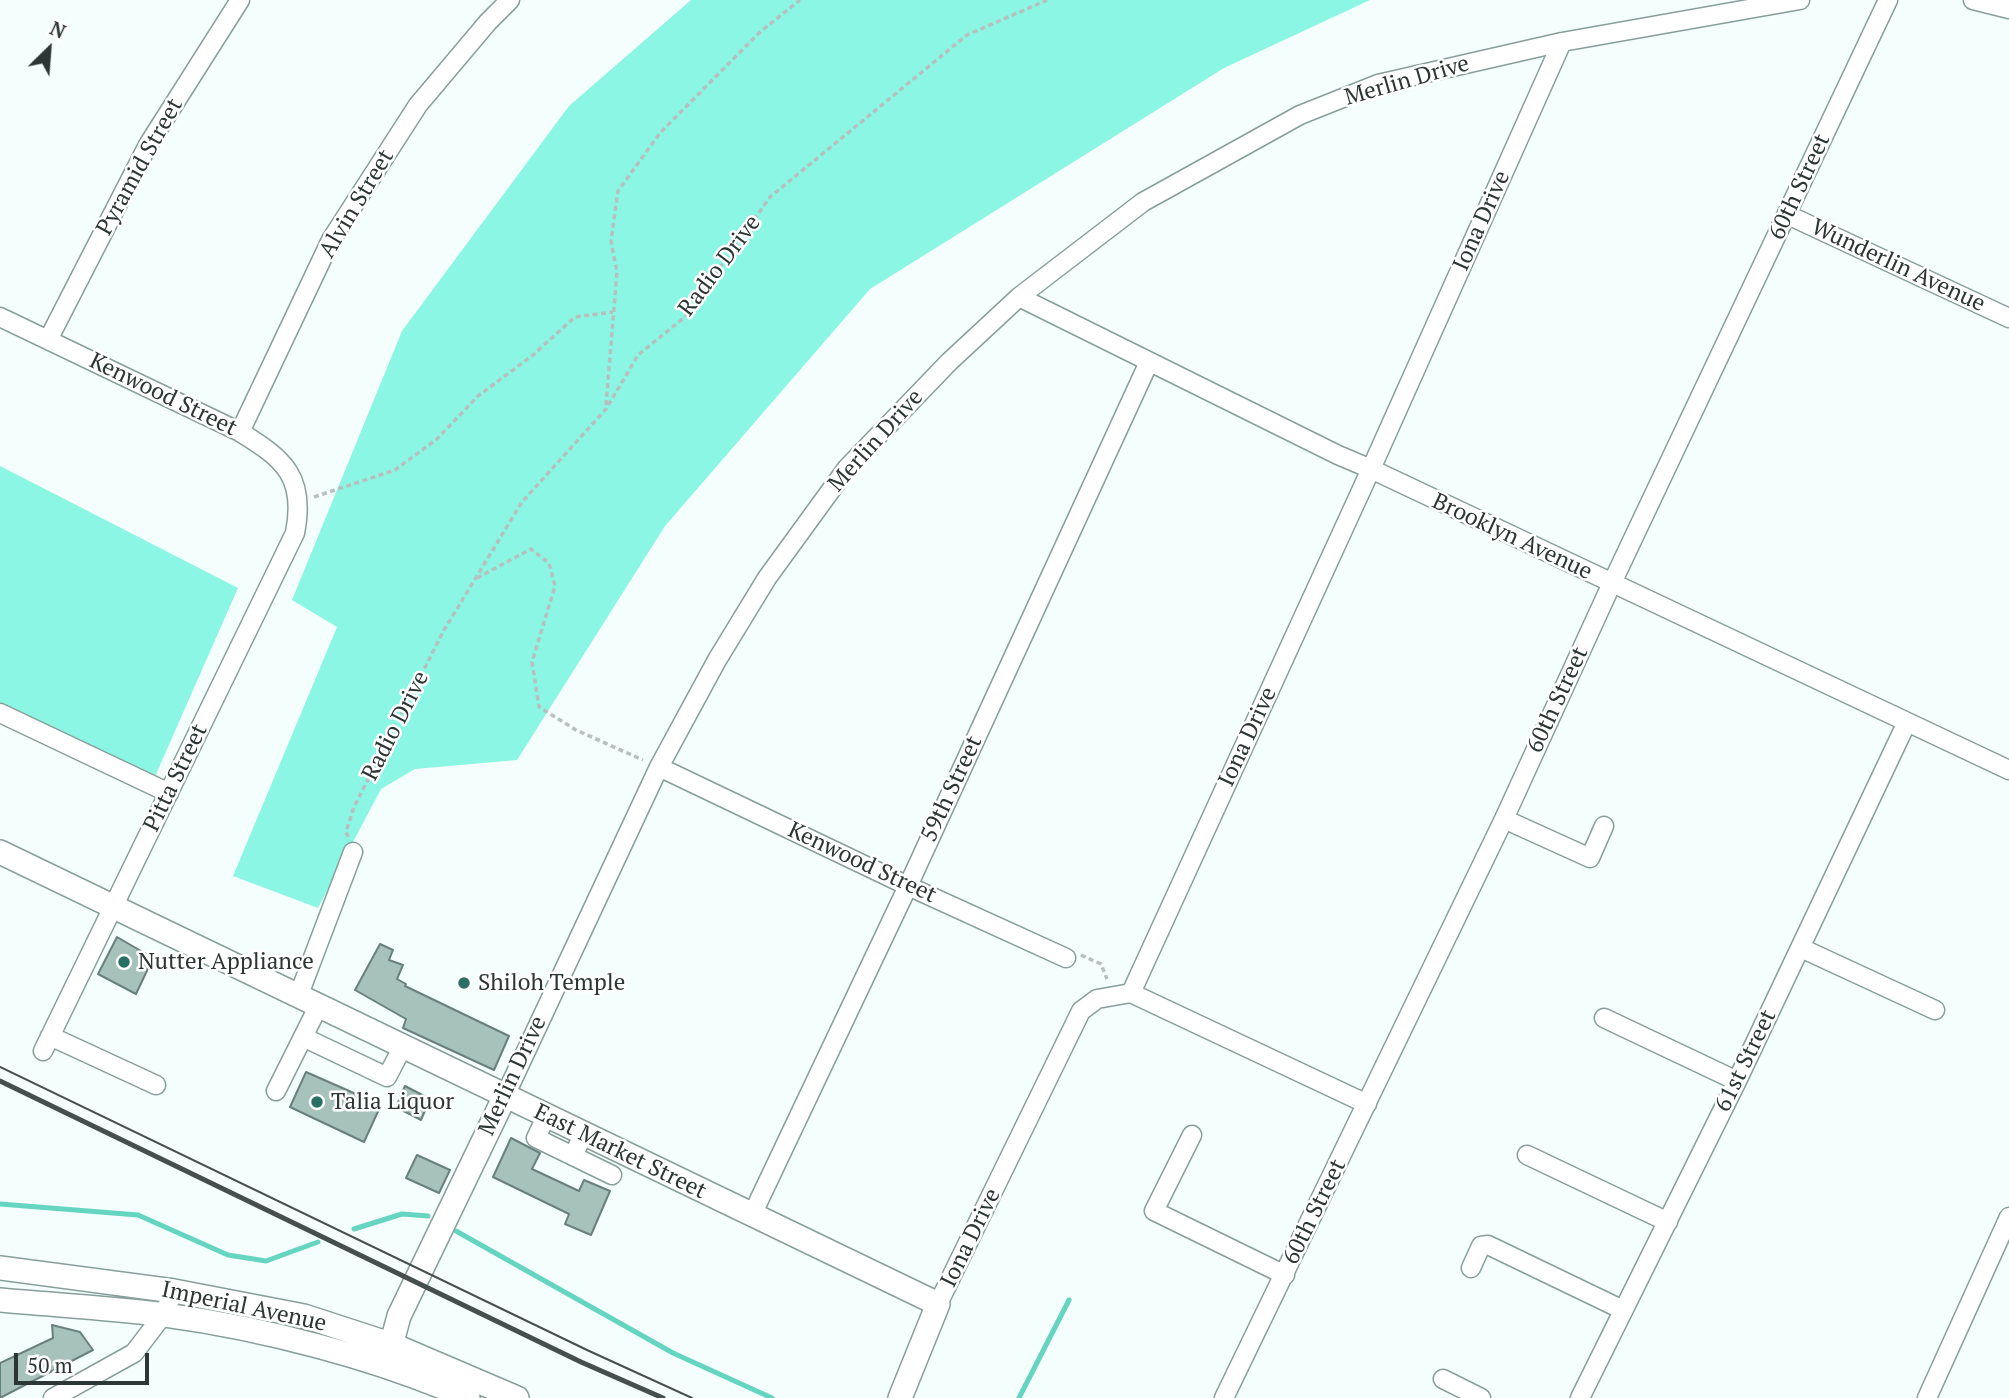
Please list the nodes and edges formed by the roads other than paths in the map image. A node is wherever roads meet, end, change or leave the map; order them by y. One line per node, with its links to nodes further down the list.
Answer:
1 (240, 0): 12 (street, Pyramid Street)
2 (510, 0): 14 (street, Alvin Street)
3 (1800, 0): 7 (street, Merlin Drive)
4 (1888, 0): 8 (street, 60th Street)
5 (1973, 0): 6 (street)
6 (2009, 9)
7 (1562, 42): 9 (street, Merlin Drive); 15 (street, Iona Drive)
8 (1788, 215): 11 (street, Wunderlin Avenue); 17 (street, 60th Street)
9 (1018, 297): 13 (street, Brooklyn Avenue); 20 (street, Merlin Drive)
10 (0, 317): 12 (street, Kenwood Street)
11 (2009, 318)
12 (48, 340): 14 (street, Kenwood Street)
13 (1149, 362): 15 (street, Brooklyn Avenue); 27 (street, 59th Street)
14 (240, 432): 16 (street, Kenwood Street)
15 (1371, 469): 17 (street, Brooklyn Avenue); 31 (street, Iona Drive)
16 (298, 502): 22 (street, Pitta Street)
17 (1612, 583): 19 (street, Brooklyn Avenue); 23 (street, 60th Street)
18 (0, 713): 22 (street)
19 (1907, 722): 21 (street, Brooklyn Avenue); 29 (street, 61st Street)
20 (659, 766): 27 (street, Kenwood Street); 40 (street, Merlin Drive)
21 (2009, 769)
22 (169, 793): 28 (street, Pitta Street)
23 (1504, 819): 24 (street); 41 (street, 60th Street)
24 (1604, 826)
25 (0, 852): 28 (main road, East Market Street)
26 (353, 852): 32 (street)
27 (908, 886): 30 (street, Kenwood Street); 48 (street, 59th Street)
28 (115, 907): 32 (main road, East Market Street); 38 (street, Pitta Street)
29 (1801, 948): 33 (street); 37 (street, 61st Street)
30 (1066, 958)
31 (1122, 994): 41 (street); 56 (street, Iona Drive)
32 (308, 1002): 35 (street); 36 (main road, East Market Street)
33 (1936, 1010)
34 (1604, 1018): 37 (street)
35 (303, 1037): 36 (street); 39 (street)
36 (402, 1048): 40 (main road, East Market Street)
37 (1737, 1081): 50 (street, 61st Street)
38 (156, 1086)
39 (276, 1091)
40 (505, 1096): 42 (main road, East Market Street); 59 (main road, Merlin Drive)
41 (1367, 1104): 53 (street, 60th Street)
42 (546, 1117): 43 (main road, East Market Street); 45 (street)
43 (583, 1135): 45 (street); 48 (main road, East Market Street)
44 (1192, 1135): 53 (street)
45 (573, 1156): 47 (street)
46 (1527, 1156): 50 (street)
47 (612, 1175)
48 (752, 1215): 56 (main road, East Market Street)
49 (2009, 1217): 68 (street)
50 (1668, 1222): 57 (street, 61st Street)
51 (0, 1268): 54 (main road, Imperial Avenue)
52 (1471, 1268): 57 (street)
53 (1285, 1275): 65 (street, 60th Street)
54 (174, 1291): 58 (street); 59 (main road, Imperial Avenue)
55 (0, 1300): 58 (main road, Imperial Avenue)
56 (939, 1304): 64 (main road, Iona Drive)
57 (1623, 1310): 67 (street, 61st Street)
58 (163, 1315): 59 (main road, Imperial Avenue); 62 (street)
59 (388, 1356): 61 (main road, Imperial Avenue)
60 (1443, 1379): 66 (street)
61 (458, 1391): 63 (main road, Imperial Avenue)
62 (53, 1398)
63 (517, 1398)
64 (900, 1398)
65 (1224, 1398)
66 (1481, 1398)
67 (1580, 1398)
68 (1927, 1398)

